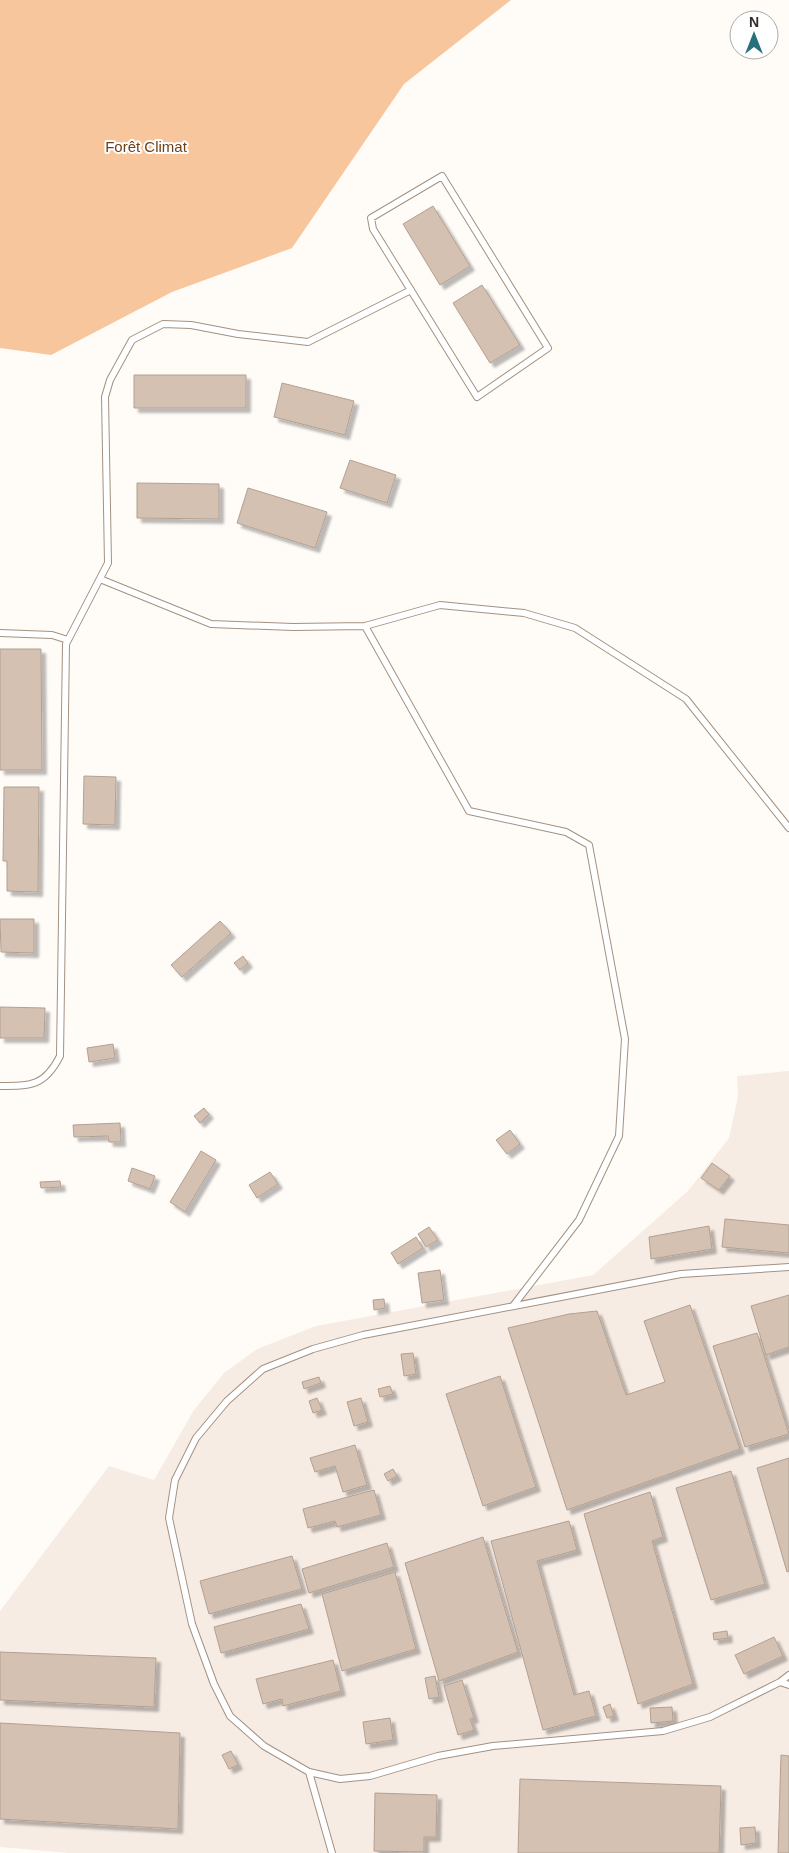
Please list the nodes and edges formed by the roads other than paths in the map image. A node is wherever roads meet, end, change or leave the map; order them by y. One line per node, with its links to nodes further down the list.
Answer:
1 (411, 290): 1 (lane); 2 (lane)
2 (100, 578): 3 (lane); 5 (lane)
3 (365, 626): 6 (lane); 9 (lane)
4 (0, 633): 5 (lane)
5 (68, 640): 7 (lane)
6 (789, 828)
7 (0, 1086)
8 (789, 1267): 9 (lane)
9 (513, 1306): 13 (lane)
10 (789, 1675): 11 (lane)
11 (780, 1682): 12 (lane); 13 (lane)
12 (789, 1686)
13 (309, 1772): 14 (lane)
14 (332, 1853)

